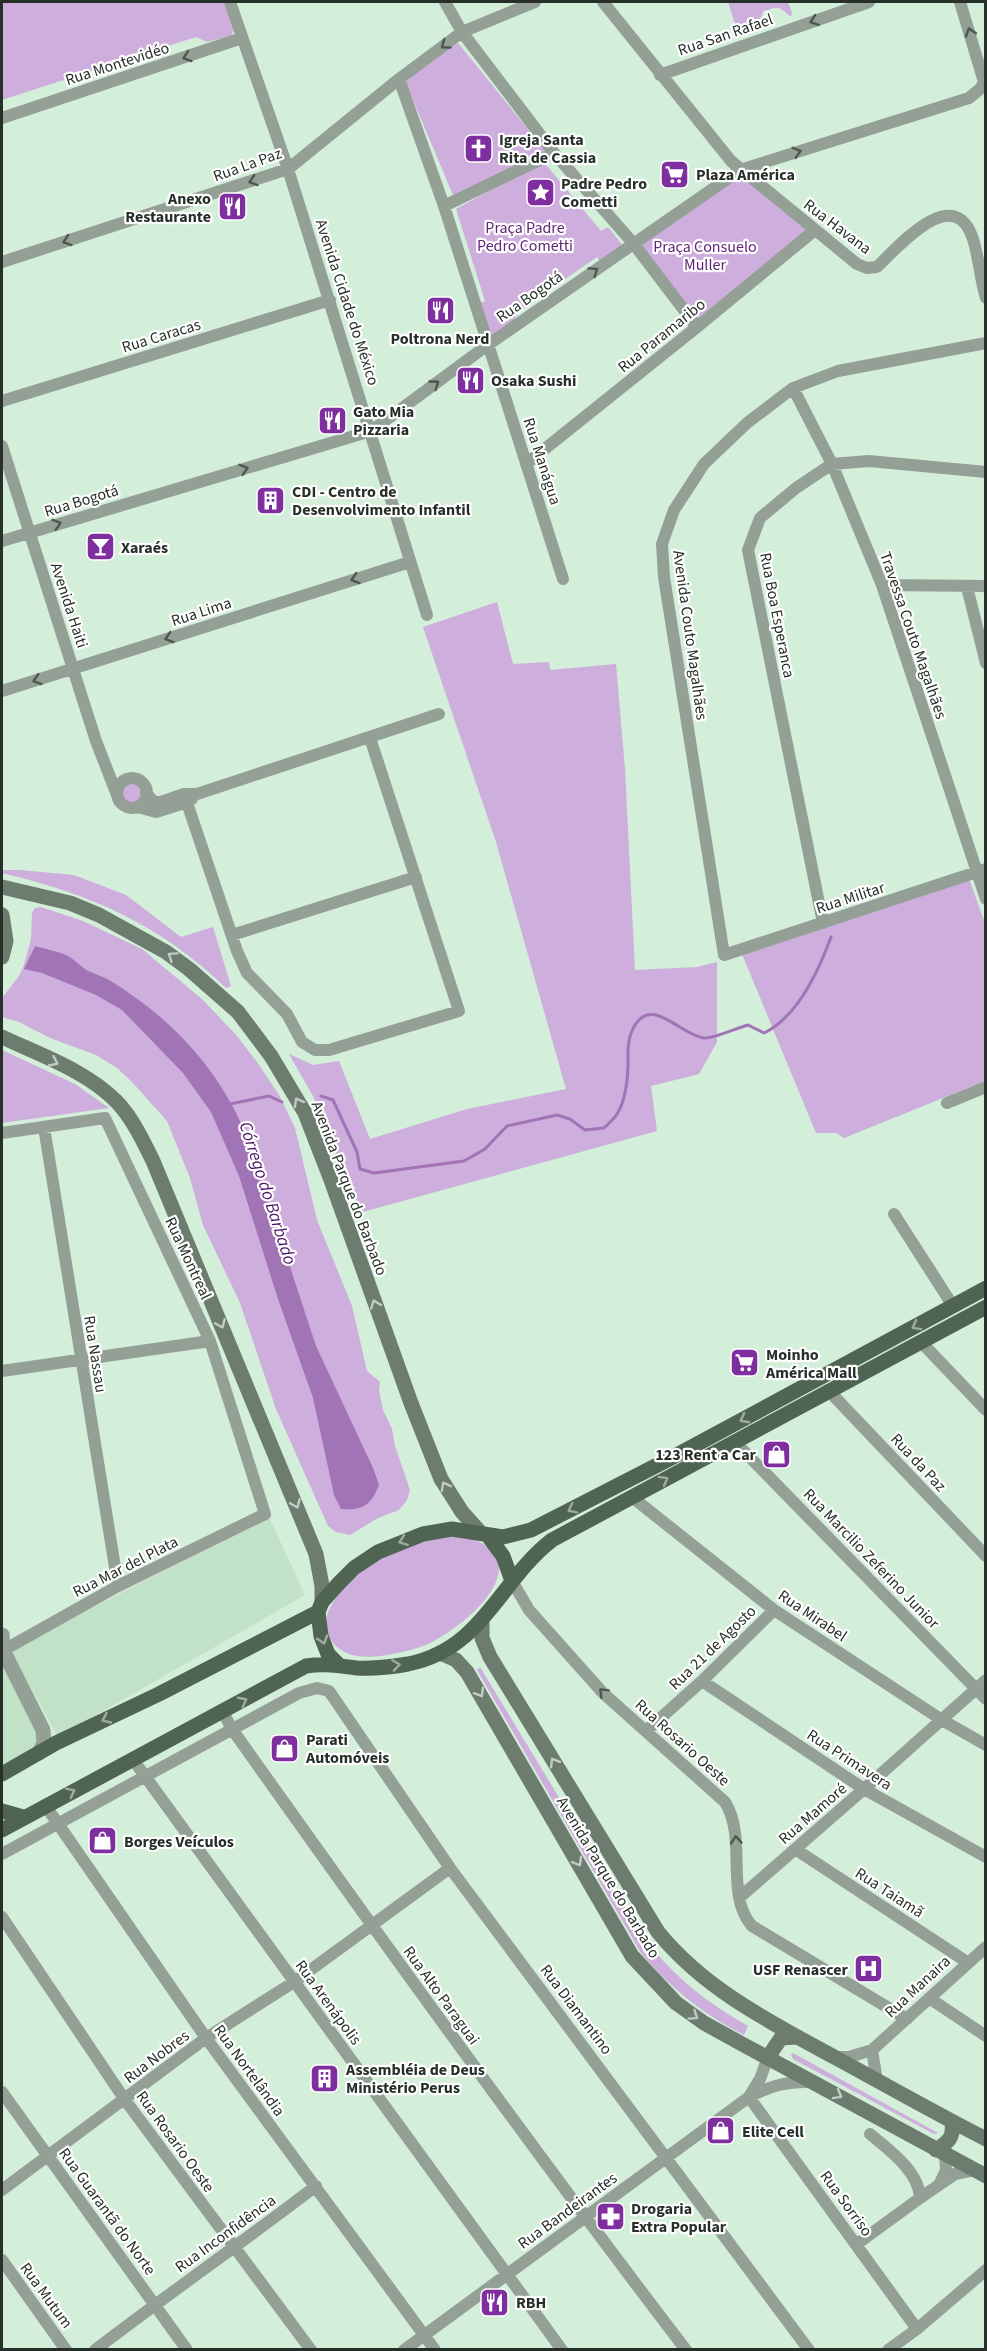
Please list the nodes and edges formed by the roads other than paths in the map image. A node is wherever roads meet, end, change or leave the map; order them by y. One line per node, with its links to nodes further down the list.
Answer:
1 (230, 2): 8 (street, Avenida Cidade do México)
2 (445, 2): 7 (street)
3 (535, 2): 7 (street, Rua La Paz)
4 (603, 2): 9 (street, Rua Havana)
5 (869, 2): 9 (street, Rua San Rafael, one-way to 9)
6 (960, 2): 14 (street, Rua Bogotá, one-way to 6)
7 (462, 32): 10 (street, Rua La Paz, one-way to 10); 12 (street)
8 (242, 38): 11 (street, Rua Montevidéo, one-way to 11); 13 (street, Avenida Cidade do México)
9 (660, 75): 14 (street, Rua Havana)
10 (399, 79): 13 (street, Rua La Paz); 15 (street, Rua Manágua)
11 (2, 118)
12 (554, 153): 15 (street); 17 (street)
13 (288, 169): 18 (street, Rua La Paz, one-way to 18); 20 (street, Avenida Cidade do México)
14 (740, 170): 16 (street, Rua Havana); 17 (street, Rua Bogotá)
15 (444, 206): 23 (street, Rua Manágua)
16 (815, 230): 19 (street, Rua Havana); 21 (street, Rua Paramaribo)
17 (633, 243): 21 (street); 23 (street, Rua Bogotá, one-way to 17)
18 (2, 262)
19 (986, 298)
20 (330, 300): 25 (street, Rua Caracas); 26 (street, Avenida Cidade do México)
21 (697, 327): 28 (street, Rua Paramaribo)
22 (986, 342): 24 (street, Avenida Couto Magalhães)
23 (489, 344): 26 (street, Rua Bogotá, one-way to 23); 28 (street, Rua Manágua)
24 (793, 388): 29 (street, Travessa Couto Magalhães); 57 (street, Avenida Couto Magalhães)
25 (2, 401)
26 (371, 431): 31 (street, Rua Bogotá, one-way to 26); 33 (street, Avenida Cidade do México)
27 (2, 446): 31 (street, Avenida Haiti)
28 (526, 464): 34 (street, Rua Manágua)
29 (832, 464): 30 (street, Rua Boa Esperanca); 35 (street, Travessa Couto Magalhães); 55 (street, Rua Boa Esperanca)
30 (986, 472)
31 (29, 532): 32 (street, Rua Bogotá); 40 (street, Avenida Haiti)
32 (2, 541)
33 (410, 562): 38 (street, Avenida Cidade do México); 40 (street, Rua Lima, one-way to 40)
34 (563, 579)
35 (882, 585): 37 (street); 50 (street, Travessa Couto Magalhães)
36 (986, 586): 37 (street)
37 (967, 587): 39 (street)
38 (427, 615)
39 (986, 663)
40 (73, 668): 41 (street, Rua Lima, one-way to 41); 44 (street, Avenida Haiti)
41 (2, 691)
42 (440, 714): 43 (street)
43 (370, 738): 48 (street); 51 (street)
44 (108, 774): 45 (street); 47 (street, Avenida Haiti)
45 (124, 780): 46 (street); 47 (street)
46 (146, 793): 48 (street); 49 (street)
47 (117, 795): 49 (street)
48 (190, 797): 49 (street); 56 (street)
49 (138, 807)
50 (981, 871): 53 (street, Travessa Couto Magalhães); 55 (street, Rua Militar)
51 (416, 877): 56 (street); 56 (street)
52 (2, 887): 77 (main road, Avenida Parque do Barbado, one-way to 52)
53 (986, 899)
54 (2, 915): 58 (main road)
55 (823, 923): 57 (street, Rua Militar)
56 (232, 934)
57 (724, 955)
58 (2, 957)
59 (2, 1037): 81 (main road, one-way to 81)
60 (986, 1087): 61 (street)
61 (947, 1103)
62 (44, 1127): 63 (street, Rua Montreal); 68 (street, Rua Montreal); 70 (street, Rua Nassau)
63 (2, 1133)
64 (894, 1214): 66 (street)
65 (986, 1288): 66 (main road)
66 (952, 1306): 77 (main road, one-way to 77)
67 (986, 1307): 69 (main road)
68 (210, 1341): 70 (street); 76 (street, Rua Montreal)
69 (921, 1342): 72 (main road); 73 (street)
70 (80, 1360): 71 (street); 80 (street, Rua Nassau)
71 (2, 1371)
72 (828, 1390): 74 (main road); 78 (street, Rua da Paz)
73 (986, 1410)
74 (735, 1441): 75 (main road, one-way to 74); 88 (street, Rua Marcilio Zeferino Junior)
75 (632, 1497): 79 (main road); 82 (street, Rua Mirabel)
76 (265, 1514): 80 (street, Rua Mar del Plata)
77 (484, 1534): 79 (main road); 81 (main road, one-way to 81)
78 (986, 1556)
79 (513, 1581): 83 (main road); 94 (street, Rua Rosario Oeste, one-way to 79)
80 (118, 1586): 84 (street, Rua Mar del Plata)
81 (320, 1607): 86 (main road, one-way to 86); 95 (main road, one-way to 95)
82 (774, 1610): 87 (street, Rua 21 de Agosto); 91 (street, Rua Mirabel)
83 (482, 1622): 85 (main road); 120 (main road, Avenida Parque do Barbado, one-way to 83)
84 (2, 1645): 92 (street)
85 (440, 1653): 86 (main road, one-way to 85); 124 (main road, Avenida Parque do Barbado, one-way to 124)
86 (338, 1664): 90 (main road, one-way to 86)
87 (702, 1681): 94 (street, Rua 21 de Agosto); 101 (street, Rua Primavera)
88 (981, 1684): 89 (street, Rua Marcilio Zeferino Junior); 91 (street, Rua Mamoré)
89 (986, 1699)
90 (223, 1712): 93 (street, Rua Alto Paraguai); 98 (main road)
91 (942, 1720): 96 (street, Rua Mirabel); 101 (street, Rua Mamoré)
92 (40, 1721): 95 (street); 97 (street)
93 (232, 1729): 100 (street); 110 (street, Rua Diamantino); 113 (street, Rua Alto Paraguai)
94 (646, 1731): 111 (street, Rua Rosario Oeste, one-way to 94)
95 (72, 1736): 97 (main road)
96 (986, 1745)
97 (39, 1753): 99 (main road)
98 (134, 1761): 100 (street, Rua Arenápolis); 102 (main road, one-way to 98)
99 (2, 1774)
100 (145, 1776): 105 (street); 116 (street, Rua Arenápolis)
101 (864, 1789): 107 (street, Rua Mamoré); 109 (street, Rua Primavera)
102 (45, 1805): 104 (main road); 105 (street, Rua Nortelândia)
103 (2, 1811): 104 (main road)
104 (23, 1817): 106 (main road)
105 (58, 1823): 108 (street); 121 (street, Rua Nortelândia)
106 (2, 1830)
107 (795, 1849): 111 (street, Rua Mamoré); 115 (street, Rua Taiamã)
108 (2, 1854)
109 (986, 1857)
110 (450, 1868): 113 (street, Rua Nobres); 135 (street, Rua Diamantino)
111 (739, 1898): 118 (street, Rua Rosario Oeste)
112 (2, 1917): 129 (street, Rua Rosario Oeste)
113 (371, 1926): 116 (street, Rua Nobres); 141 (street, Rua Alto Paraguai)
114 (986, 1947): 115 (street, Rua Manaira)
115 (967, 1962): 117 (street, Rua Manaira)
116 (294, 1982): 121 (street, Rua Nobres); 146 (street, Rua Arenápolis)
117 (929, 1998): 118 (street, Rua Manaira); 119 (street)
118 (908, 2019): 122 (street, Rua Manaira)
119 (986, 2036)
120 (796, 2037): 123 (main road, Avenida Parque do Barbado); 124 (main road)
121 (206, 2038): 129 (street, Rua Nobres); 138 (street, Rua Nortelândia)
122 (872, 2050): 123 (street, Rua Manaira); 125 (street)
123 (835, 2057): 125 (main road, Avenida Parque do Barbado)
124 (768, 2058): 126 (main road, Avenida Parque do Barbado); 128 (street, Rua Bandeirantes)
125 (877, 2080): 130 (main road, Avenida Parque do Barbado)
126 (814, 2082): 128 (street, Rua Bandeirantes); 133 (main road, Avenida Parque do Barbado, one-way to 133)
127 (2, 2092): 134 (street, Rua Guarantã do Norte)
128 (749, 2097): 135 (street, Rua Bandeirantes); 142 (street, Rua Sorriso)
129 (125, 2100): 134 (street, Rua Nobres); 143 (street, Rua Rosario Oeste)
130 (951, 2122): 132 (main road, Avenida Parque do Barbado); 133 (main road)
131 (870, 2134): 140 (street)
132 (986, 2139)
133 (941, 2152): 136 (main road, Avenida Parque do Barbado); 137 (street)
134 (48, 2157): 139 (street, Rua Nobres); 147 (street, Rua Guarantã do Norte)
135 (667, 2157): 141 (street, Rua Bandeirantes); 158 (street, Rua Diamantino)
136 (980, 2173): 137 (street)
137 (940, 2183): 140 (street)
138 (316, 2186): 143 (street, Rua Inconfidência); 149 (street, Rua Nortelândia)
139 (2, 2190)
140 (920, 2198): 142 (street)
141 (585, 2217): 146 (street, Rua Bandeirantes); 157 (street, Rua Alto Paraguai)
142 (856, 2244): 148 (street, Rua Sorriso)
143 (235, 2249): 147 (street, Rua Inconfidência); 153 (street, Rua Rosario Oeste)
144 (2, 2260): 150 (street, Rua Mutum)
145 (985, 2271): 148 (street)
146 (507, 2274): 149 (street, Rua Bandeirantes); 156 (street, Rua Arenápolis)
147 (155, 2304): 151 (street, Rua Inconfidência); 152 (street, Rua Guarantã do Norte)
148 (916, 2329): 159 (street)
149 (424, 2335): 154 (street, Rua Bandeirantes); 155 (street, Rua Nortelândia)
150 (66, 2349)
151 (95, 2349)
152 (187, 2349)
153 (311, 2349)
154 (404, 2349)
155 (435, 2349)
156 (562, 2349)
157 (686, 2349)
158 (809, 2349)
159 (888, 2349)

